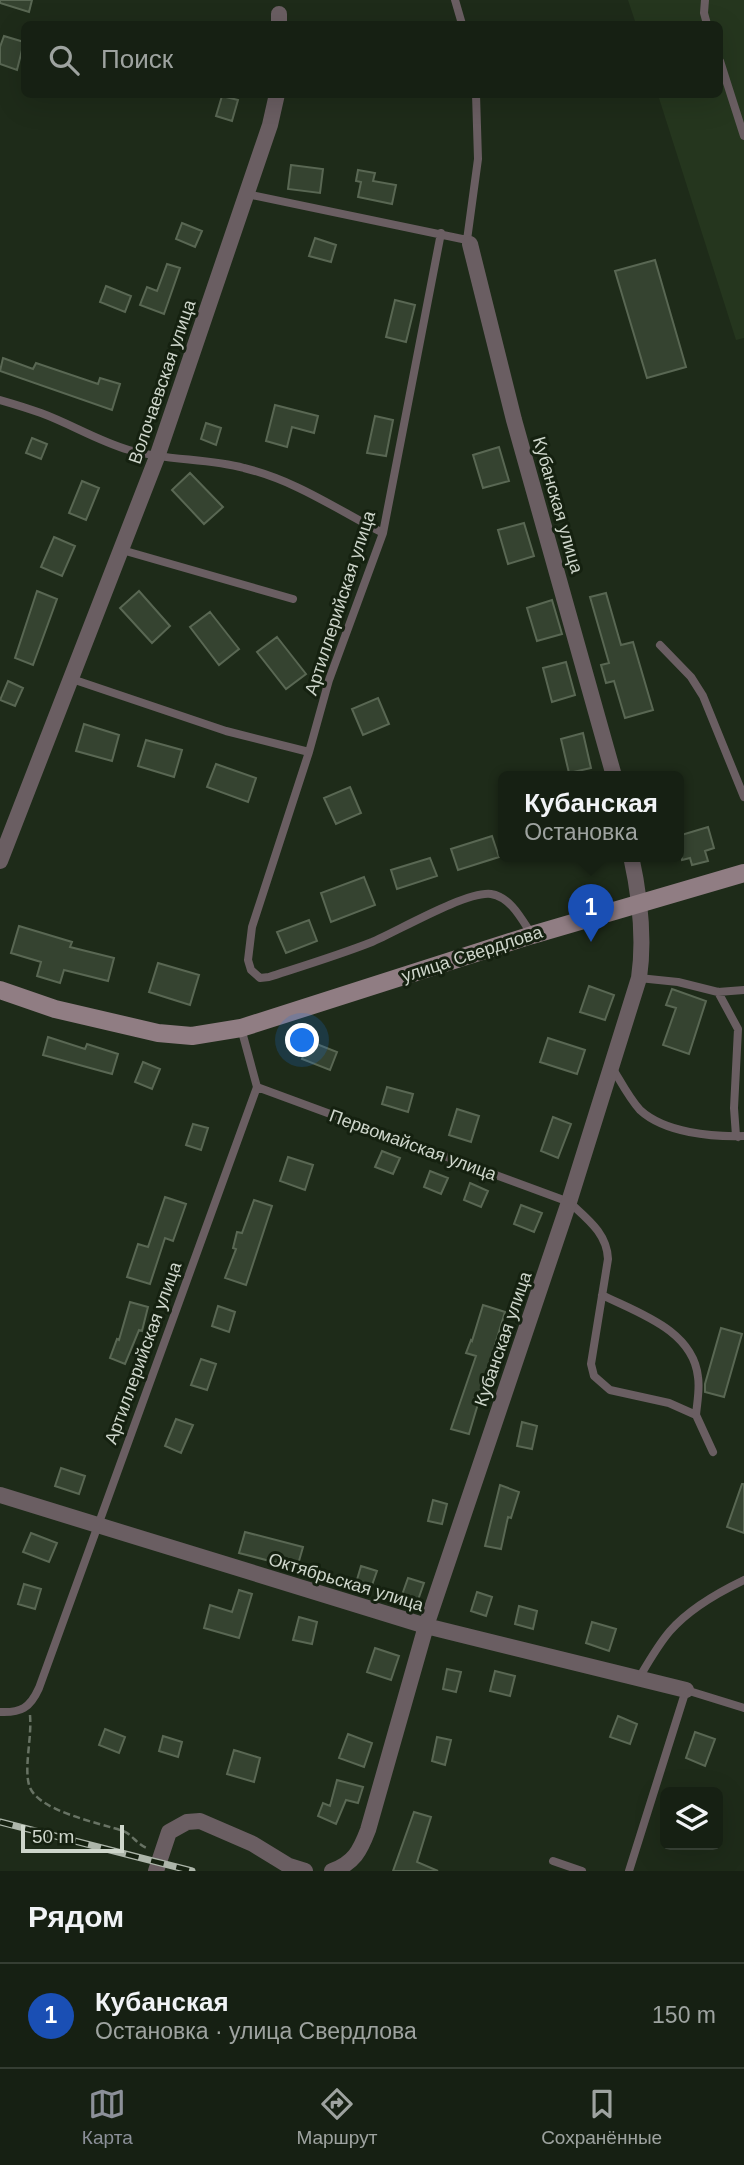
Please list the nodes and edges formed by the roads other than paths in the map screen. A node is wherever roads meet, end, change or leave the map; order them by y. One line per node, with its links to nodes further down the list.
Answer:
1 (455, 0): 3 (lane)
2 (705, 0): 4 (lane)
3 (461, 21)
4 (706, 21)
5 (723, 73): 8 (lane)
6 (276, 98): 9 (street, Волочаевская улица)
7 (476, 98): 11 (lane)
8 (744, 136)
9 (247, 194): 10 (lane); 13 (street, Волочаевская улица)
10 (441, 233): 11 (lane); 14 (lane, Артиллерийская улица)
11 (468, 242): 20 (street, Кубанская улица)
12 (0, 400): 13 (lane)
13 (157, 457): 14 (lane); 15 (street, Волочаевская улица)
14 (383, 533): 19 (lane, Артиллерийская улица)
15 (122, 550): 16 (lane); 18 (street, Волочаевская улица)
16 (293, 599)
17 (660, 645): 21 (lane)
18 (72, 679): 19 (lane); 22 (street, Волочаевская улица)
19 (309, 752): 26 (lane, Артиллерийская улица)
20 (613, 771)
21 (744, 797)
22 (0, 861)
23 (632, 862): 25 (street, Кубанская улица)
24 (744, 873): 25 (main road, улица Свердлова)
25 (641, 902): 26 (main road, улица Свердлова); 27 (street, Кубанская улица)
26 (532, 935): 31 (main road, улица Свердлова)
27 (639, 978): 30 (lane); 32 (street, Кубанская улица)
28 (0, 990): 31 (main road)
29 (744, 990): 30 (lane)
30 (718, 992): 34 (lane)
31 (241, 1028): 33 (lane)
32 (611, 1066): 34 (lane); 35 (street, Кубанская улица)
33 (257, 1087): 35 (lane, Первомайская улица); 40 (lane, Артиллерийская улица)
34 (741, 1138)
35 (569, 1202): 36 (lane); 42 (street, Кубанская улица)
36 (603, 1295): 37 (lane); 37 (lane)
37 (696, 1415): 38 (lane)
38 (713, 1452)
39 (0, 1495): 40 (street, Октябрьская улица)
40 (97, 1526): 42 (street, Октябрьская улица); 46 (lane, Артиллерийская улица)
41 (744, 1580): 43 (lane)
42 (426, 1626): 43 (street, Октябрьская улица); 50 (street, Кубанская улица)
43 (639, 1678): 44 (street, Октябрьская улица)
44 (686, 1690): 45 (lane); 52 (lane)
45 (744, 1708)
46 (0, 1712)
47 (553, 1861): 51 (lane)
48 (156, 1871): 49 (street)
49 (305, 1871)
50 (332, 1871)
51 (582, 1871)
52 (629, 1871)

